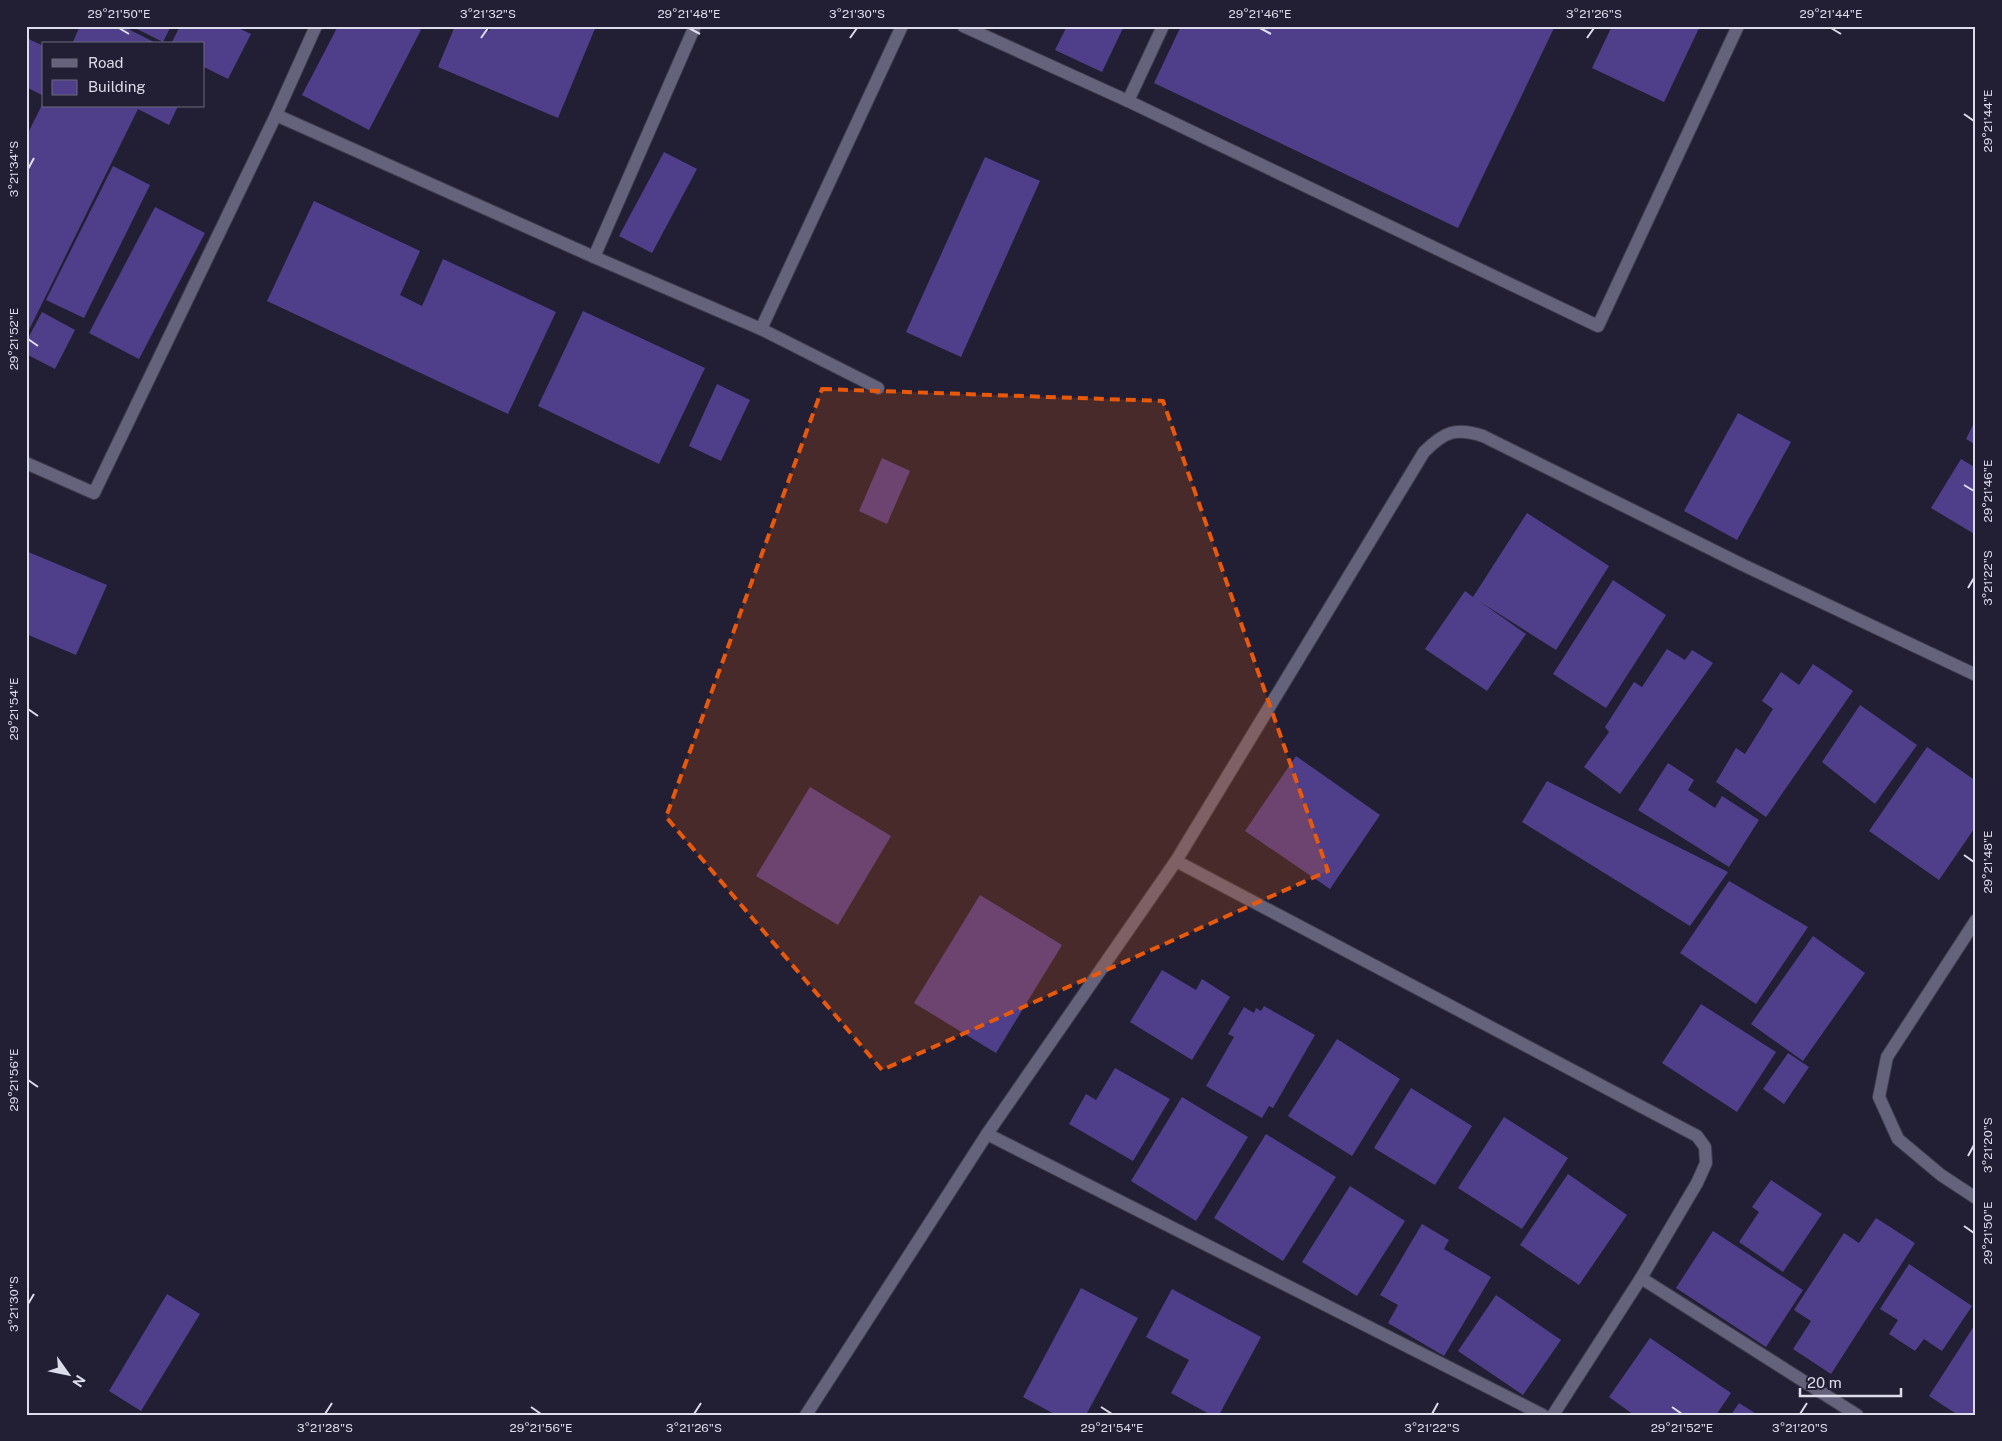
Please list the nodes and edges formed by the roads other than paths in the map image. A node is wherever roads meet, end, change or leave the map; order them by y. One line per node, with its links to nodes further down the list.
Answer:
1 (316, 26): 8 (street)
2 (695, 26): 9 (street)
3 (902, 26): 10 (street)
4 (963, 26): 7 (street)
5 (1163, 26): 7 (street)
6 (1738, 26): 7 (street)
7 (1128, 101)
8 (276, 115): 9 (street); 12 (street)
9 (594, 257): 10 (street)
10 (761, 329): 11 (street)
11 (878, 388)
12 (26, 463)
13 (1976, 675): 14 (street)
14 (1176, 861): 16 (street); 18 (street)
15 (1976, 920): 17 (street)
16 (987, 1134): 19 (street); 20 (street)
17 (1976, 1198)
18 (1641, 1278): 21 (street); 22 (street)
19 (806, 1415)
20 (1544, 1415)
21 (1553, 1415)
22 (1857, 1415)

